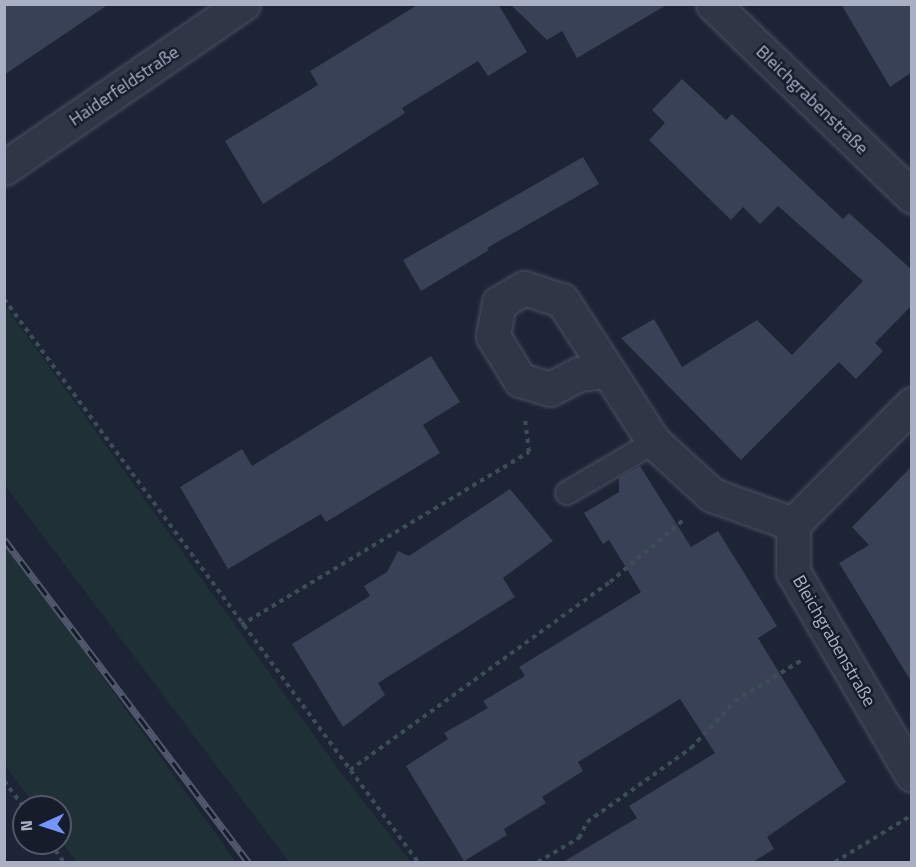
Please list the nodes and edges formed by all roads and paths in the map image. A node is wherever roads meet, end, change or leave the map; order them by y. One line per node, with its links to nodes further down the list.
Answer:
1 (243, 4): 3 (street, Haiderfeldstraße)
2 (713, 4): 4 (street, Bleichgrabenstraße)
3 (4, 168)
4 (912, 196)
5 (4, 299): 13 (path)
6 (605, 371): 7 (street); 7 (street); 9 (street)
7 (520, 380): 13 (path)
8 (912, 404): 12 (street)
9 (654, 442): 10 (lane); 11 (street)
10 (567, 494)
11 (712, 495): 12 (street); 16 (path)
12 (793, 524): 14 (street, Bleichgrabenstraße)
13 (241, 625): 16 (path)
14 (835, 640): 15 (street, Bleichgrabenstraße); 21 (path)
15 (907, 757)
16 (350, 770): 20 (path)
17 (4, 781): 18 (path)
18 (14, 795)
19 (912, 815): 22 (path)
20 (418, 862)
21 (538, 862)
22 (835, 862)

